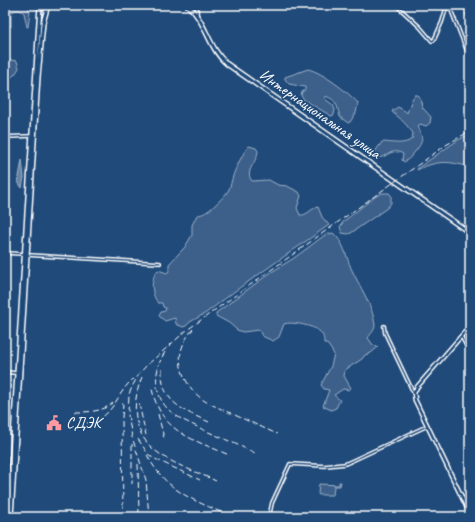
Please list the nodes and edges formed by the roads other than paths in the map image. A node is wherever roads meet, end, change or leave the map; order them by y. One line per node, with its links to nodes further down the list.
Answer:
1 (40, 5): 9 (main road)
2 (48, 5): 13 (main road)
3 (187, 5): 7 (main road, Интернациональная улица)
4 (196, 5): 7 (street)
5 (448, 5): 6 (street); 8 (street)
6 (397, 6)
7 (194, 9): 11 (main road, Интернациональная улица)
8 (470, 60)
9 (32, 136): 10 (street); 13 (main road)
10 (5, 137)
11 (470, 234)
12 (5, 253): 13 (street)
13 (26, 254): 14 (street); 20 (main road)
14 (160, 263)
15 (384, 326): 21 (street)
16 (470, 326): 17 (main road)
17 (461, 336): 18 (street); 22 (main road)
18 (470, 353)
19 (5, 372): 20 (street)
20 (18, 373): 27 (main road)
21 (410, 386): 22 (street); 23 (street)
22 (417, 387): 23 (street); 24 (main road)
23 (412, 390): 24 (street)
24 (414, 394): 25 (main road)
25 (428, 426): 26 (main road); 28 (street)
26 (470, 514)
27 (9, 517)
28 (269, 517)

